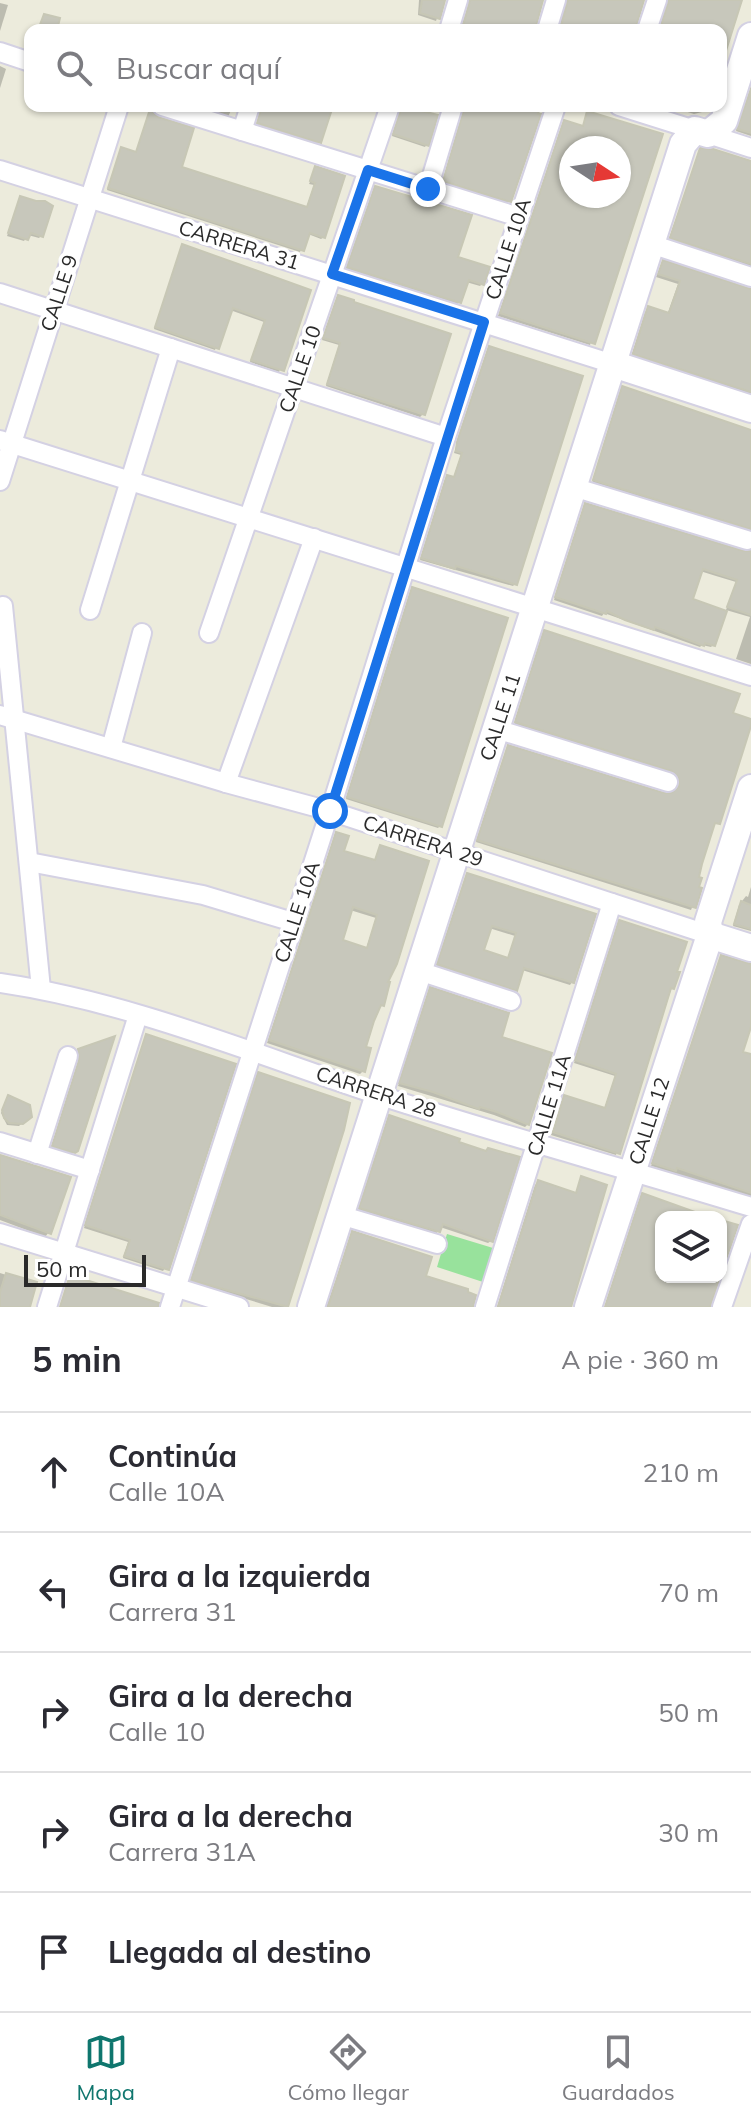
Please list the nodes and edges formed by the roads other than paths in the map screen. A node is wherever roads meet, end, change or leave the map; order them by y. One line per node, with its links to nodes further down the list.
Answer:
1 (458, 0): 4 (street)
2 (556, 0): 5 (street)
3 (657, 0): 6 (street)
4 (451, 24)
5 (549, 24)
6 (649, 24)
7 (751, 36): 17 (street, CALLE 11)
8 (0, 52): 9 (street)
9 (24, 60)
10 (117, 112): 25 (street, CALLE 9)
11 (181, 112): 19 (street)
12 (248, 112): 19 (street)
13 (388, 112): 23 (street, CALLE 10)
14 (451, 112): 24 (street)
15 (554, 112): 26 (street, CALLE 10A)
16 (639, 112): 20 (street)
17 (727, 112)
18 (727, 112): 20 (street, CALLE 11)
19 (242, 131): 23 (street)
20 (701, 132): 21 (street); 27 (street, CALLE 11)
21 (751, 148)
22 (0, 170): 25 (street, CARRERA 31)
23 (368, 170): 24 (street); 28 (street, CALLE 10)
24 (428, 189): 26 (street)
25 (89, 199): 28 (street, CARRERA 31); 31 (street, CALLE 9)
26 (519, 217): 32 (street, CALLE 10A)
27 (651, 244): 29 (street); 34 (street, CALLE 11)
28 (332, 274): 32 (street, CARRERA 31); 35 (street, CALLE 10)
29 (751, 277)
30 (0, 293): 31 (street)
31 (54, 310): 33 (street); 38 (street, CALLE 9)
32 (484, 322): 34 (street, CARRERA 31); 37 (street, CALLE 10A)
33 (171, 348): 35 (street); 39 (street)
34 (613, 364): 36 (street, CARRERA 31); 41 (street, CALLE 11)
35 (293, 388): 37 (street); 42 (street, CALLE 10)
36 (751, 409)
37 (446, 437): 45 (street, CALLE 10A)
38 (6, 442): 39 (street); 40 (street, CALLE 9)
39 (130, 480): 42 (street); 48 (street)
40 (0, 481)
41 (573, 487): 44 (street); 47 (street, CALLE 11)
42 (249, 517): 43 (street); 50 (street, CALLE 10)
43 (314, 538): 45 (street); 56 (street)
44 (747, 540)
45 (407, 567): 47 (street); 58 (street, CALLE 10A)
46 (3, 606): 52 (street)
47 (535, 609): 51 (street); 53 (street, CALLE 11)
48 (90, 610)
49 (142, 633): 54 (street)
50 (209, 633)
51 (751, 676)
52 (7, 717): 54 (street, CARRERA 29); 61 (street)
53 (496, 729): 55 (street); 60 (street, CALLE 11)
54 (111, 748): 56 (street, CARRERA 29)
55 (668, 782)
56 (226, 783): 58 (street, CARRERA 29)
57 (751, 788): 64 (street, CALLE 12)
58 (330, 811): 60 (street, CARRERA 29); 63 (street, CALLE 10A)
59 (751, 833): 64 (street, CALLE 12)
60 (457, 852): 62 (street, CARRERA 29); 66 (street, CALLE 11)
61 (29, 862): 63 (street); 68 (street)
62 (612, 903): 64 (street, CARRERA 29); 75 (street, CALLE 11A)
63 (293, 922): 71 (street, CALLE 10A)
64 (710, 935): 65 (street, CARRERA 29); 78 (street, CALLE 12)
65 (751, 948)
66 (419, 971): 69 (street); 73 (street, CALLE 11)
67 (0, 983): 68 (street, CARRERA 28)
68 (41, 989): 70 (street, CARRERA 28)
69 (511, 1001)
70 (138, 1015): 71 (street, CARRERA 28); 77 (street)
71 (252, 1050): 73 (street, CARRERA 28); 85 (street, CALLE 10A)
72 (68, 1056): 76 (street)
73 (379, 1095): 75 (street, CARRERA 28); 80 (street, CALLE 11)
74 (0, 1142): 76 (street)
75 (537, 1142): 78 (street, CARRERA 28); 90 (street, CALLE 11A)
76 (37, 1154): 77 (street)
77 (90, 1170): 84 (street)
78 (633, 1170): 79 (street, CARRERA 28); 91 (street, CALLE 12)
79 (751, 1207)
80 (340, 1215): 83 (street); 89 (street, CALLE 11)
81 (751, 1224): 92 (street)
82 (0, 1233): 84 (street)
83 (437, 1244)
84 (64, 1253): 85 (street); 86 (street)
85 (177, 1287): 87 (street, CALLE 10A); 88 (street)
86 (47, 1307)
87 (170, 1307)
88 (239, 1307)
89 (311, 1307)
90 (485, 1307)
91 (588, 1307)
92 (722, 1307)

